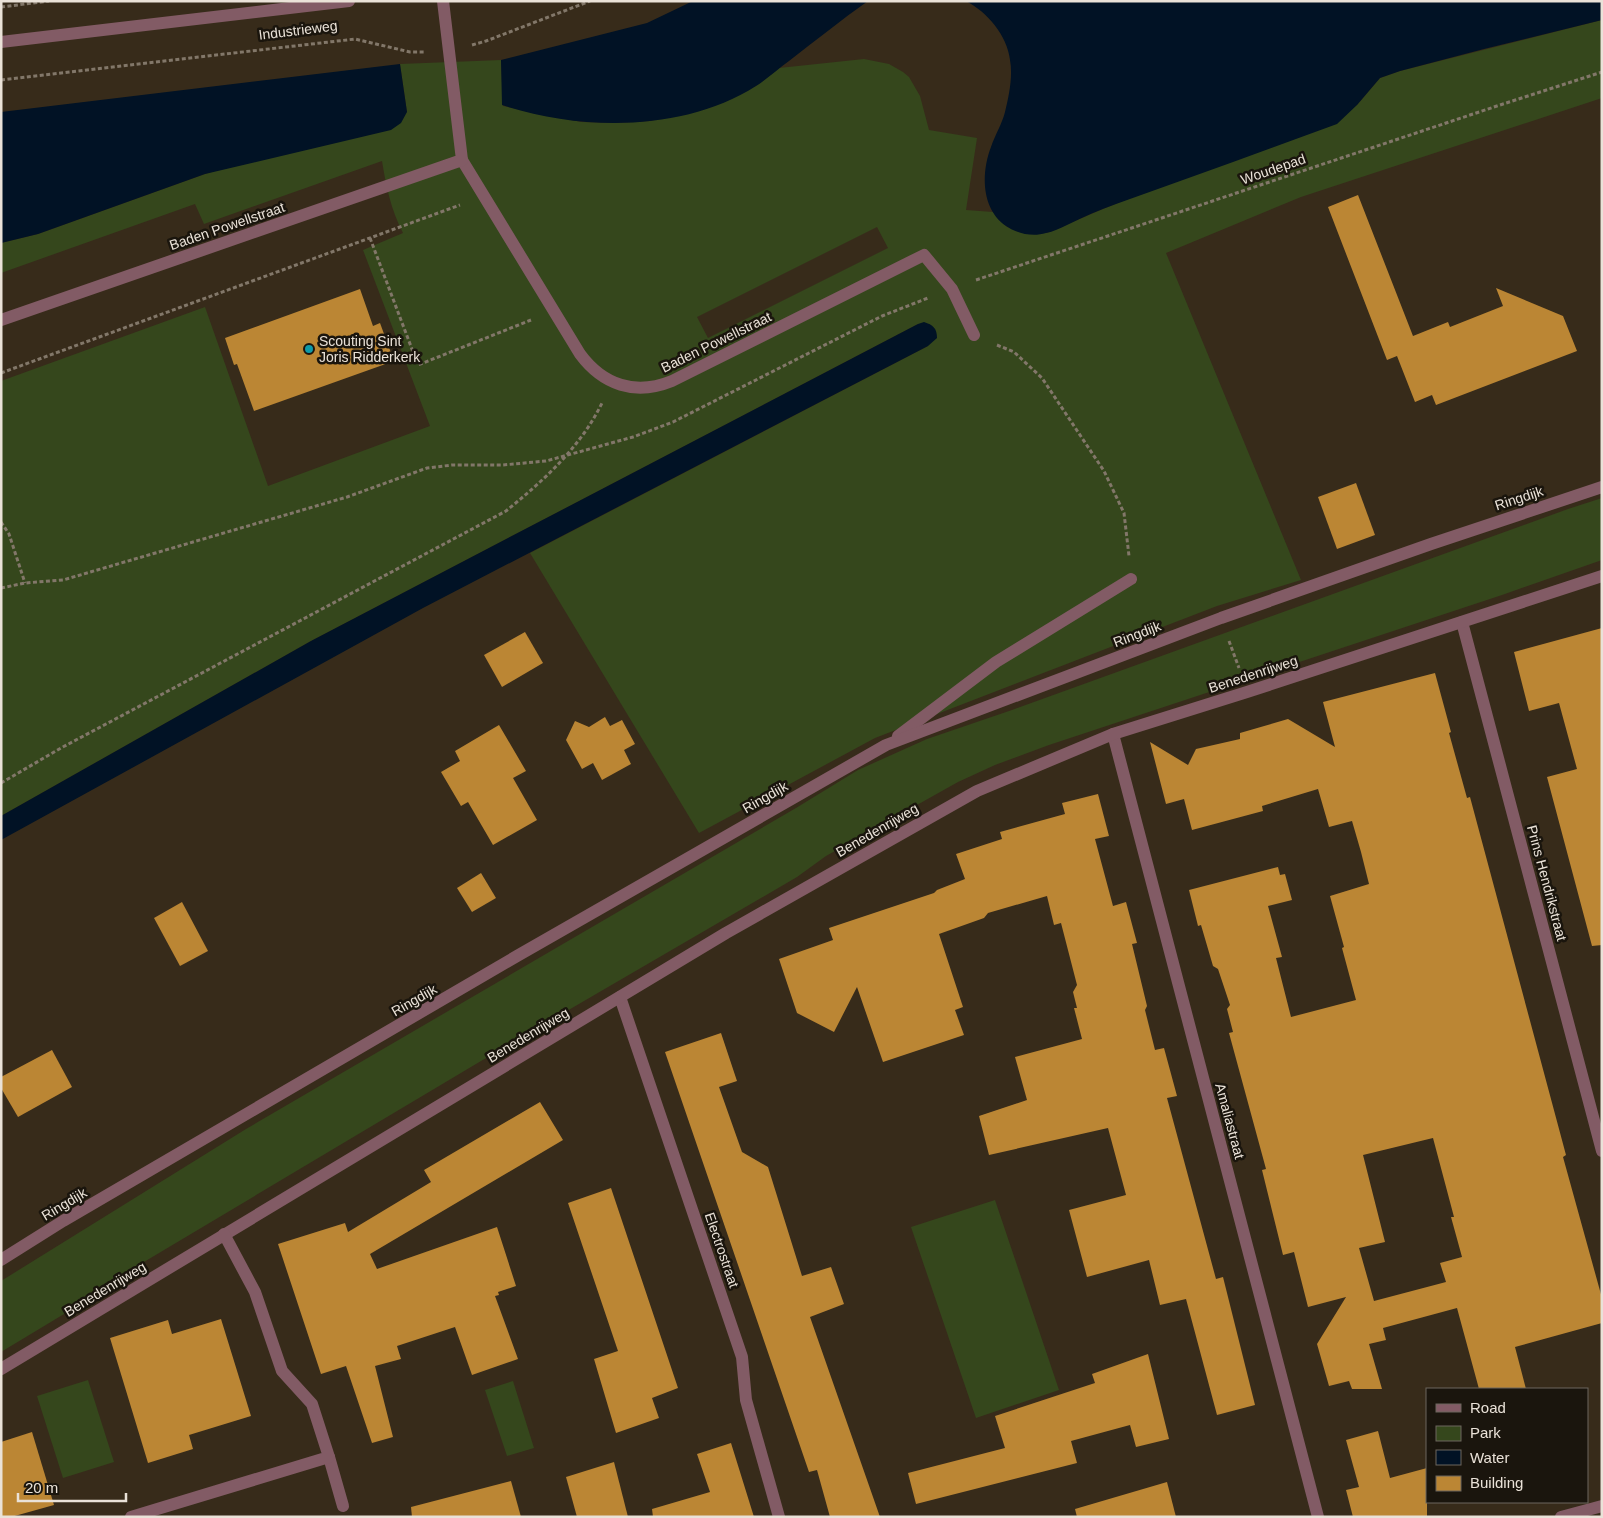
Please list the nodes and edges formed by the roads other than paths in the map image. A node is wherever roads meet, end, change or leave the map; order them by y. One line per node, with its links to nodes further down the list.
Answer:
1 (349, 1): 3 (street, Industrieweg)
2 (443, 1): 4 (street, Baden Powellstraat)
3 (1, 42)
4 (462, 160): 5 (street, Baden Powellstraat); 6 (street, Baden Powellstraat)
5 (1, 320)
6 (974, 335)
7 (1602, 487): 12 (street, Ringdijk)
8 (1602, 576): 10 (street, Benedenrijweg)
9 (1132, 579): 12 (street)
10 (1462, 622): 11 (street, Benedenrijweg); 14 (street, Prins Hendrikstraat)
11 (1113, 734): 13 (street, Benedenrijweg); 23 (street, Amaliastraat)
12 (886, 745): 16 (street, Ringdijk)
13 (620, 997): 15 (street, Benedenrijweg); 22 (street, Electrostraat)
14 (1602, 1151)
15 (224, 1234): 17 (street, Benedenrijweg); 18 (street)
16 (1, 1260)
17 (1, 1369)
18 (329, 1457): 19 (street); 21 (street)
19 (343, 1506)
20 (1602, 1506): 24 (street)
21 (130, 1517)
22 (779, 1517)
23 (1318, 1517)
24 (1560, 1517)

